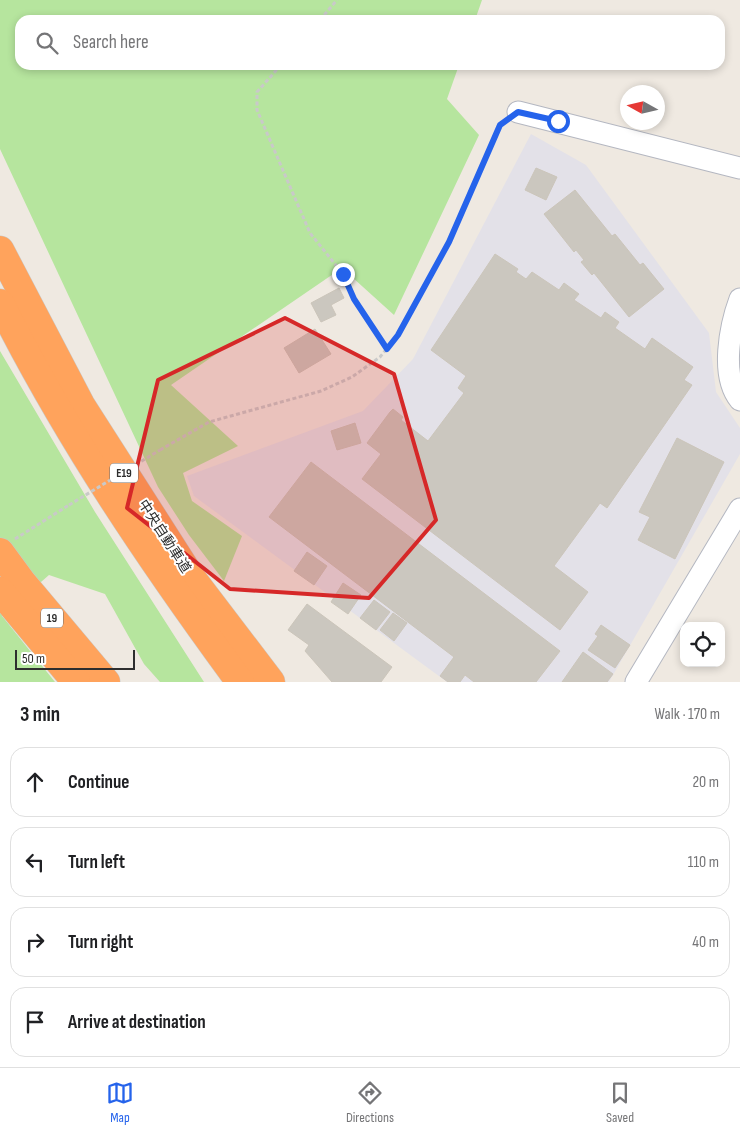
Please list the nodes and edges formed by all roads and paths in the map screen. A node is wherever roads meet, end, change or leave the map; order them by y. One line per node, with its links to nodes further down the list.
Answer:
1 (337, 0): 2 (path)
2 (324, 15)
3 (277, 70): 9 (path)
4 (518, 112): 5 (street); 9 (path)
5 (740, 168)
6 (0, 250): 18 (highway, 中央自動車道 / E19)
7 (740, 299): 10 (street)
8 (0, 303): 17 (highway, 中央自動車道 / E19)
9 (387, 349): 12 (path, bridge)
10 (740, 400)
11 (740, 509): 19 (street)
12 (31, 529)
13 (0, 552): 16 (highway, 19)
14 (0, 591): 15 (highway, 19)
15 (76, 682)
16 (106, 682)
17 (240, 682)
18 (271, 682)
19 (636, 682)

